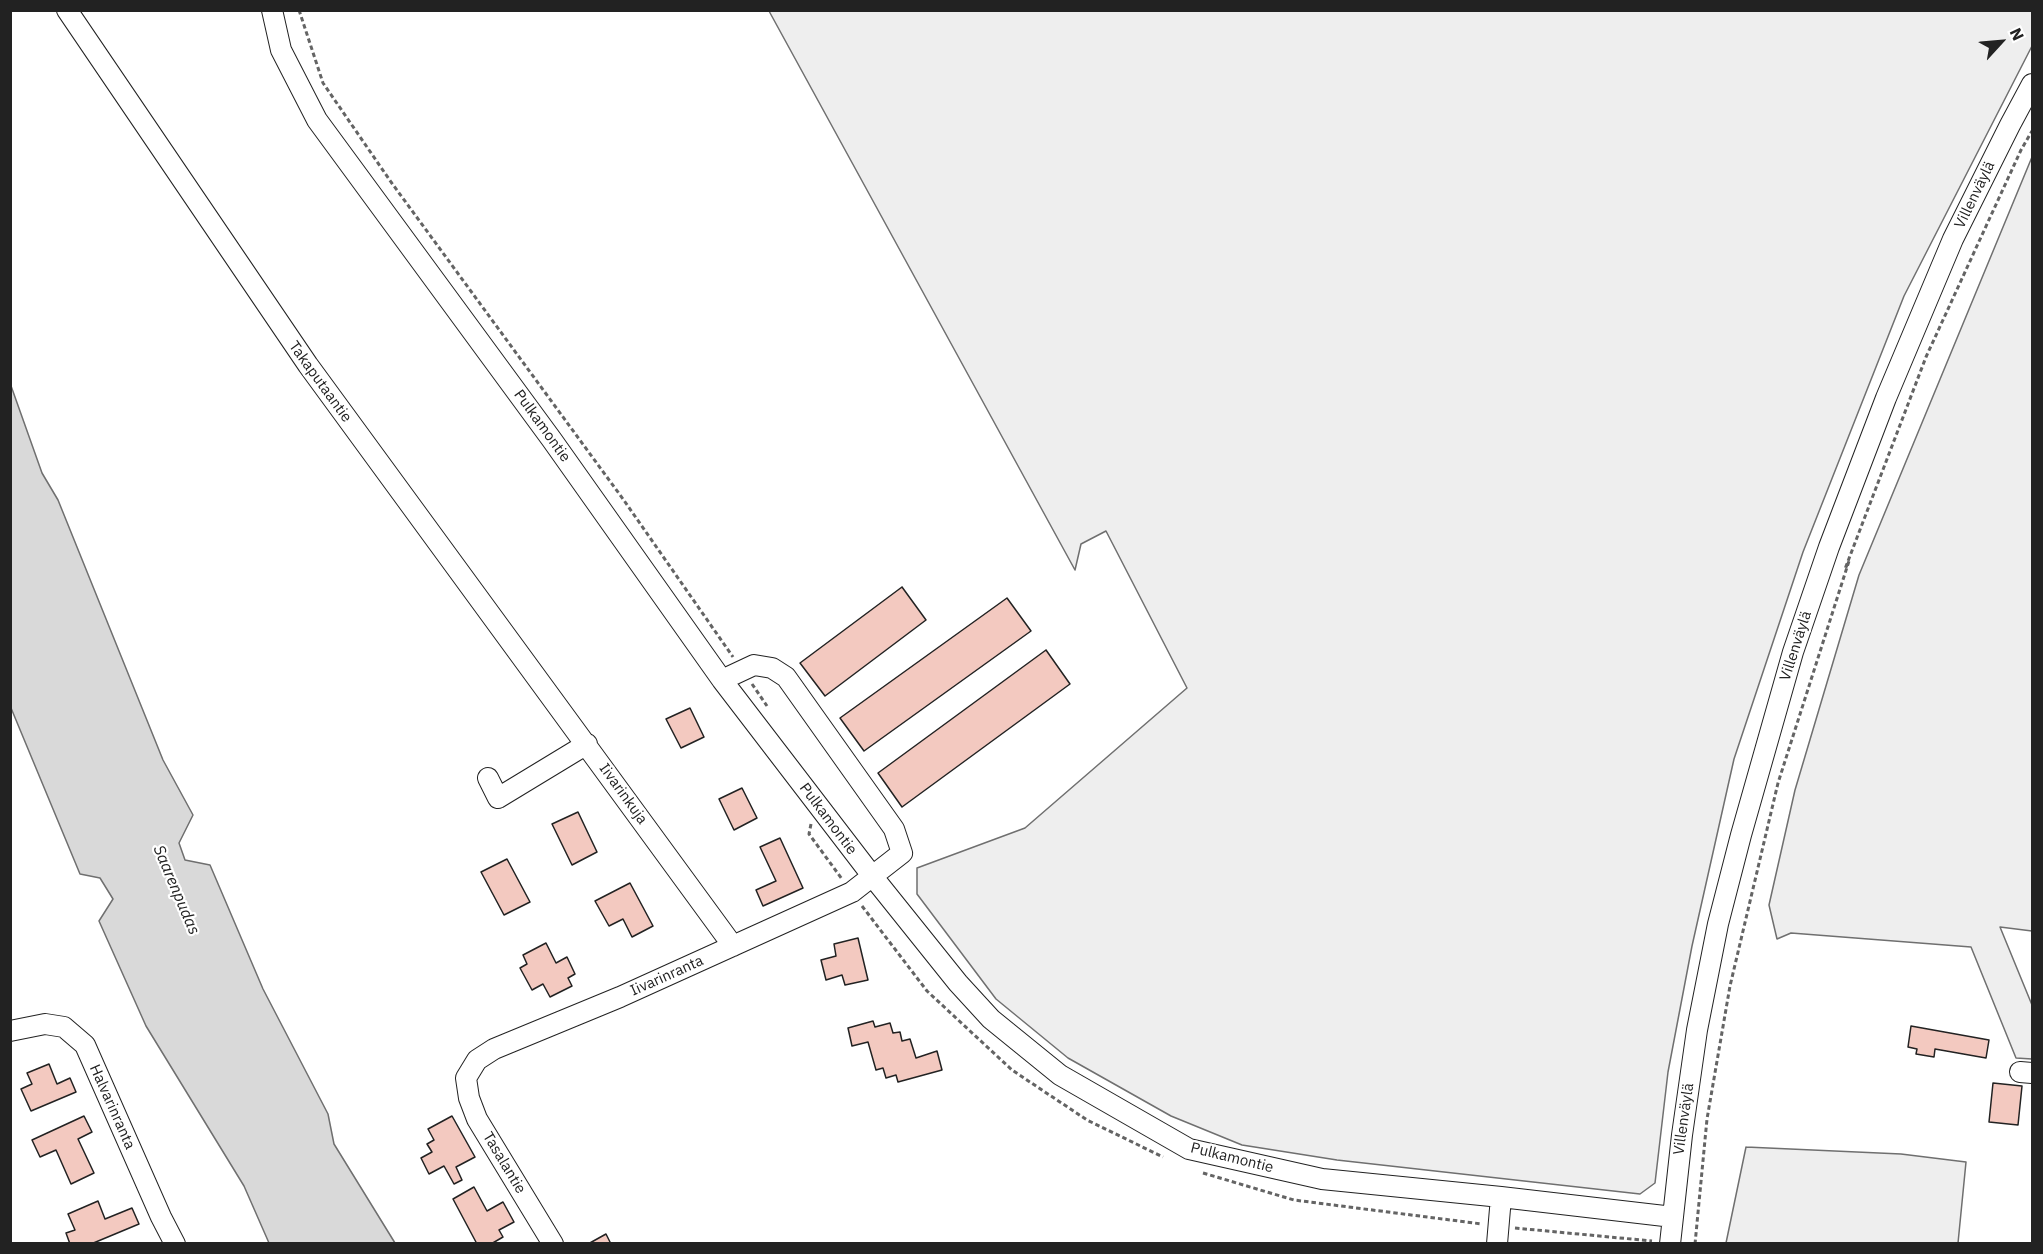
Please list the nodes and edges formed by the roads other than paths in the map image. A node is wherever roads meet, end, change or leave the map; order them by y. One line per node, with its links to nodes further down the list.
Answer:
1 (67, 10): 5 (street, Takaputaantie)
2 (272, 10): 4 (street, Pulkamontie)
3 (2032, 84): 12 (street, Villenväylä)
4 (722, 680): 7 (street, Pulkamontie); 7 (street, Iivarinranta)
5 (587, 744): 6 (street); 8 (street, Iivarinkuja)
6 (488, 778)
7 (873, 878): 8 (street, Iivarinranta); 11 (street, Pulkamontie)
8 (733, 946): 10 (street, Iivarinranta)
9 (10, 1030): 15 (street, Halvarinranta)
10 (466, 1078): 16 (street, Tasalantie)
11 (1501, 1197): 12 (street, Pulkamontie); 13 (street)
12 (1673, 1217): 14 (street, Villenväylä)
13 (1498, 1235)
14 (1670, 1243)
15 (175, 1244)
16 (553, 1244)

